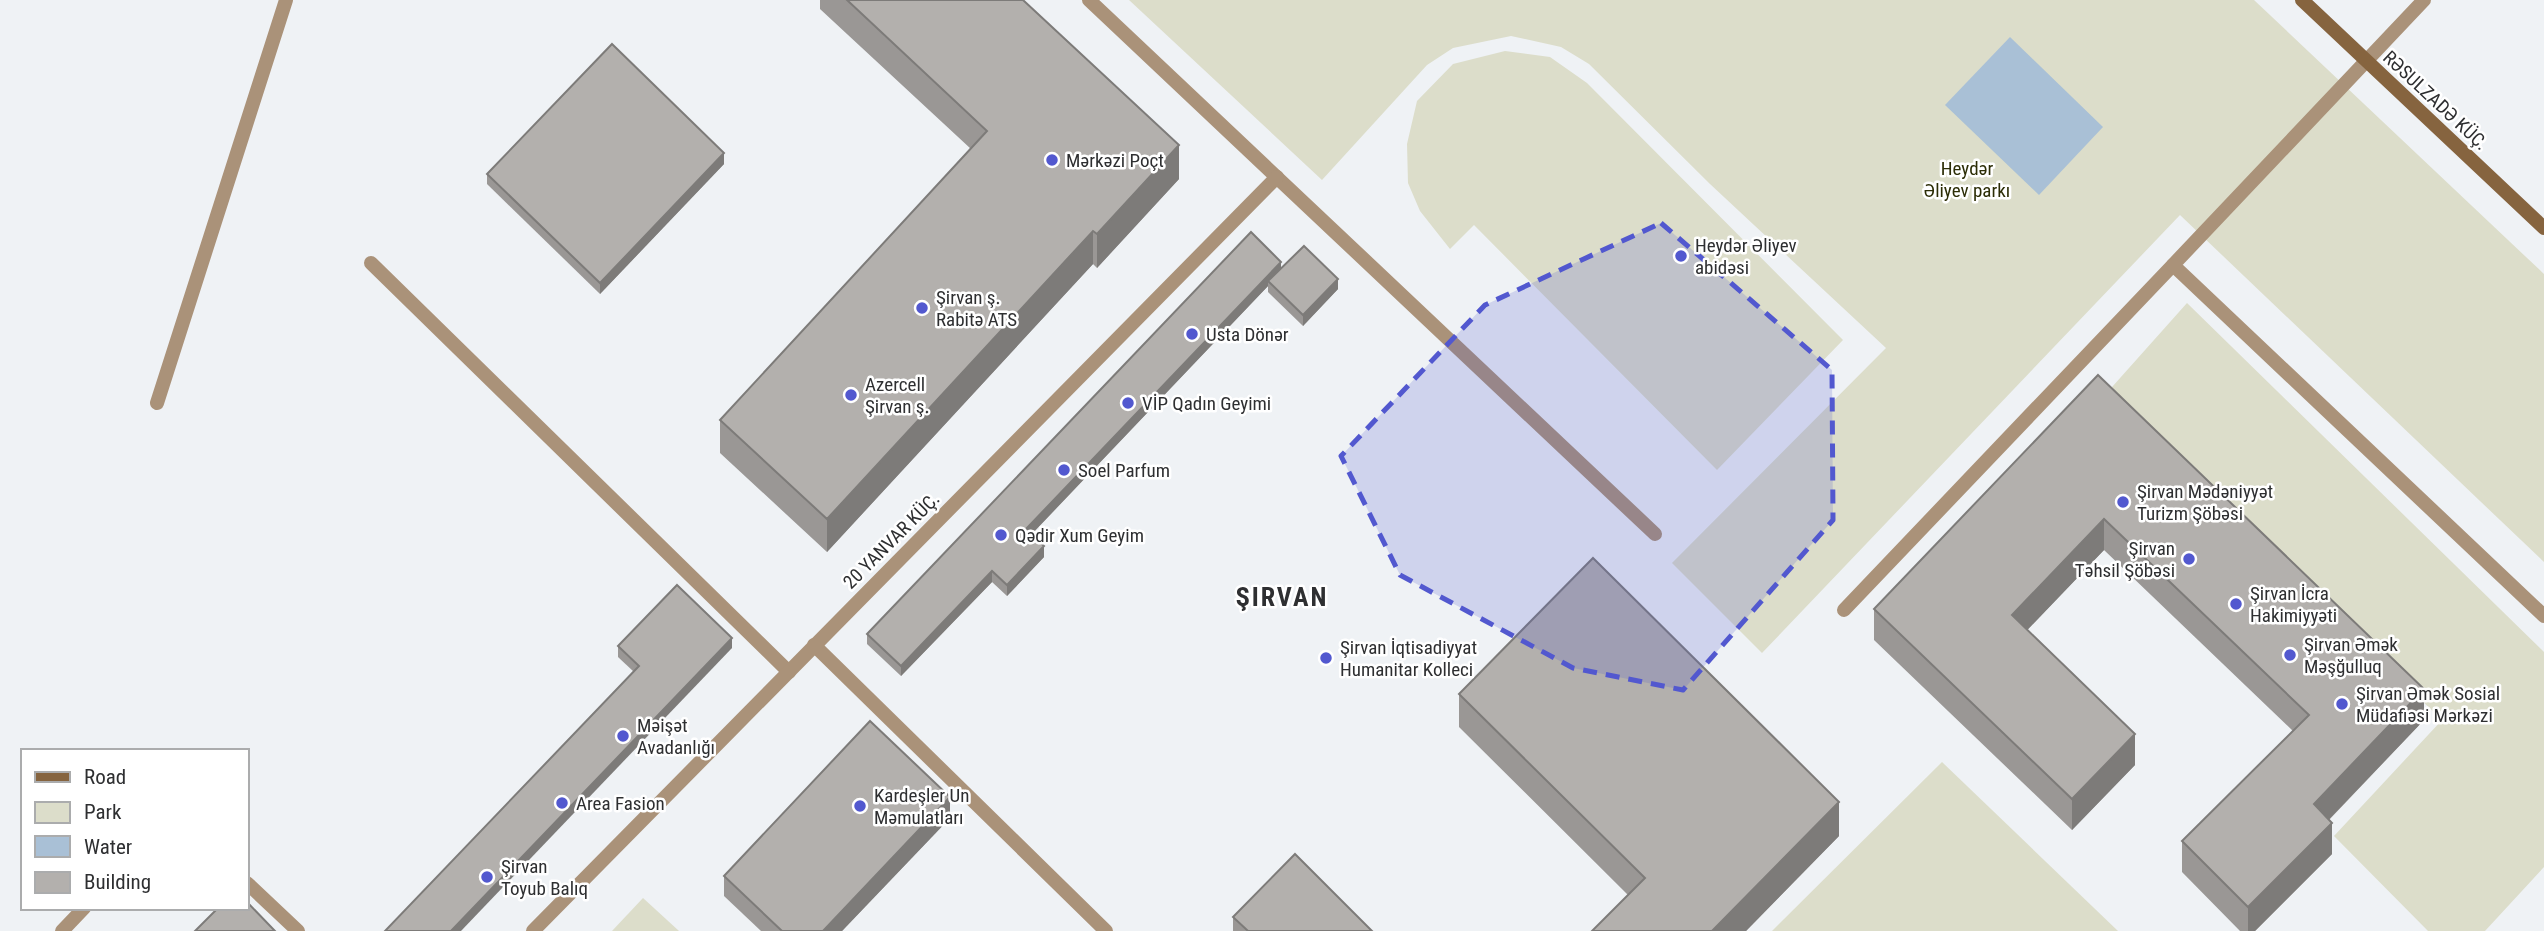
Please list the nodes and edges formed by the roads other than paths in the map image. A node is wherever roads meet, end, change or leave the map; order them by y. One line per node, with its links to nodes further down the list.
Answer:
1 (286, 0): 10 (street)
2 (1089, 0): 6 (street)
3 (2302, 0): 5 (main road, RƏSULZADƏ KÜÇ.)
4 (2424, 0): 5 (street)
5 (2366, 60): 7 (main road, RƏSULZADƏ KÜÇ.); 9 (street)
6 (1277, 177): 11 (street); 14 (street, 20 YANVAR KÜÇ.)
7 (2544, 228)
8 (372, 263): 15 (street)
9 (2173, 265): 12 (street); 13 (street)
10 (157, 403)
11 (1655, 534)
12 (1844, 610)
13 (2544, 616)
14 (814, 645): 15 (street, 20 YANVAR KÜÇ.); 21 (street)
15 (789, 672): 20 (street, 20 YANVAR KÜÇ.)
16 (248, 884): 19 (street)
17 (82, 910): 18 (street)
18 (62, 931)
19 (298, 931)
20 (533, 931)
21 (1106, 931)

